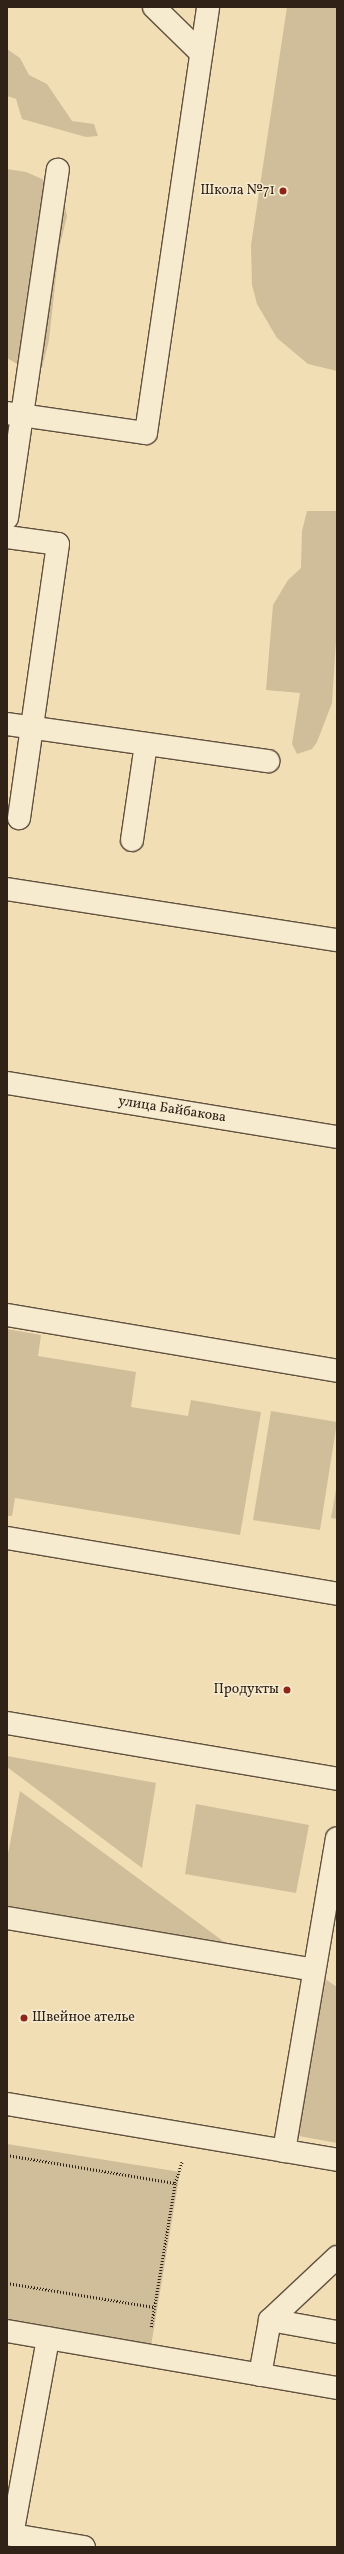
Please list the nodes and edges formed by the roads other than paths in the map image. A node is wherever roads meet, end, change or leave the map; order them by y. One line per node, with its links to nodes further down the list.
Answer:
1 (154, 7): 3 (street)
2 (208, 7): 3 (street)
3 (201, 53): 5 (street)
4 (58, 170): 5 (street)
5 (14, 414): 6 (street)
6 (7, 518)
7 (7, 537): 9 (street)
8 (7, 724): 9 (street)
9 (31, 727): 10 (street); 12 (street)
10 (146, 744): 11 (street); 13 (street)
11 (268, 761)
12 (18, 818)
13 (132, 840)
14 (7, 889): 15 (street)
15 (337, 940)
16 (7, 1083): 17 (street, улица Байбакова)
17 (337, 1137)
18 (7, 1315): 19 (street)
19 (337, 1371)
20 (7, 1538): 21 (street)
21 (337, 1594)
22 (7, 1723): 23 (street)
23 (337, 1779)
24 (337, 1838): 26 (street)
25 (7, 1918): 26 (street)
26 (314, 1970): 28 (street)
27 (7, 2104): 28 (street)
28 (284, 2151): 29 (street)
29 (337, 2160)
30 (337, 2257): 31 (street)
31 (270, 2320): 33 (street); 35 (street)
32 (7, 2331): 34 (street)
33 (337, 2332)
34 (48, 2338): 35 (street); 37 (street)
35 (260, 2375): 36 (street)
36 (337, 2388)
37 (10, 2535): 38 (street)
38 (84, 2547)

